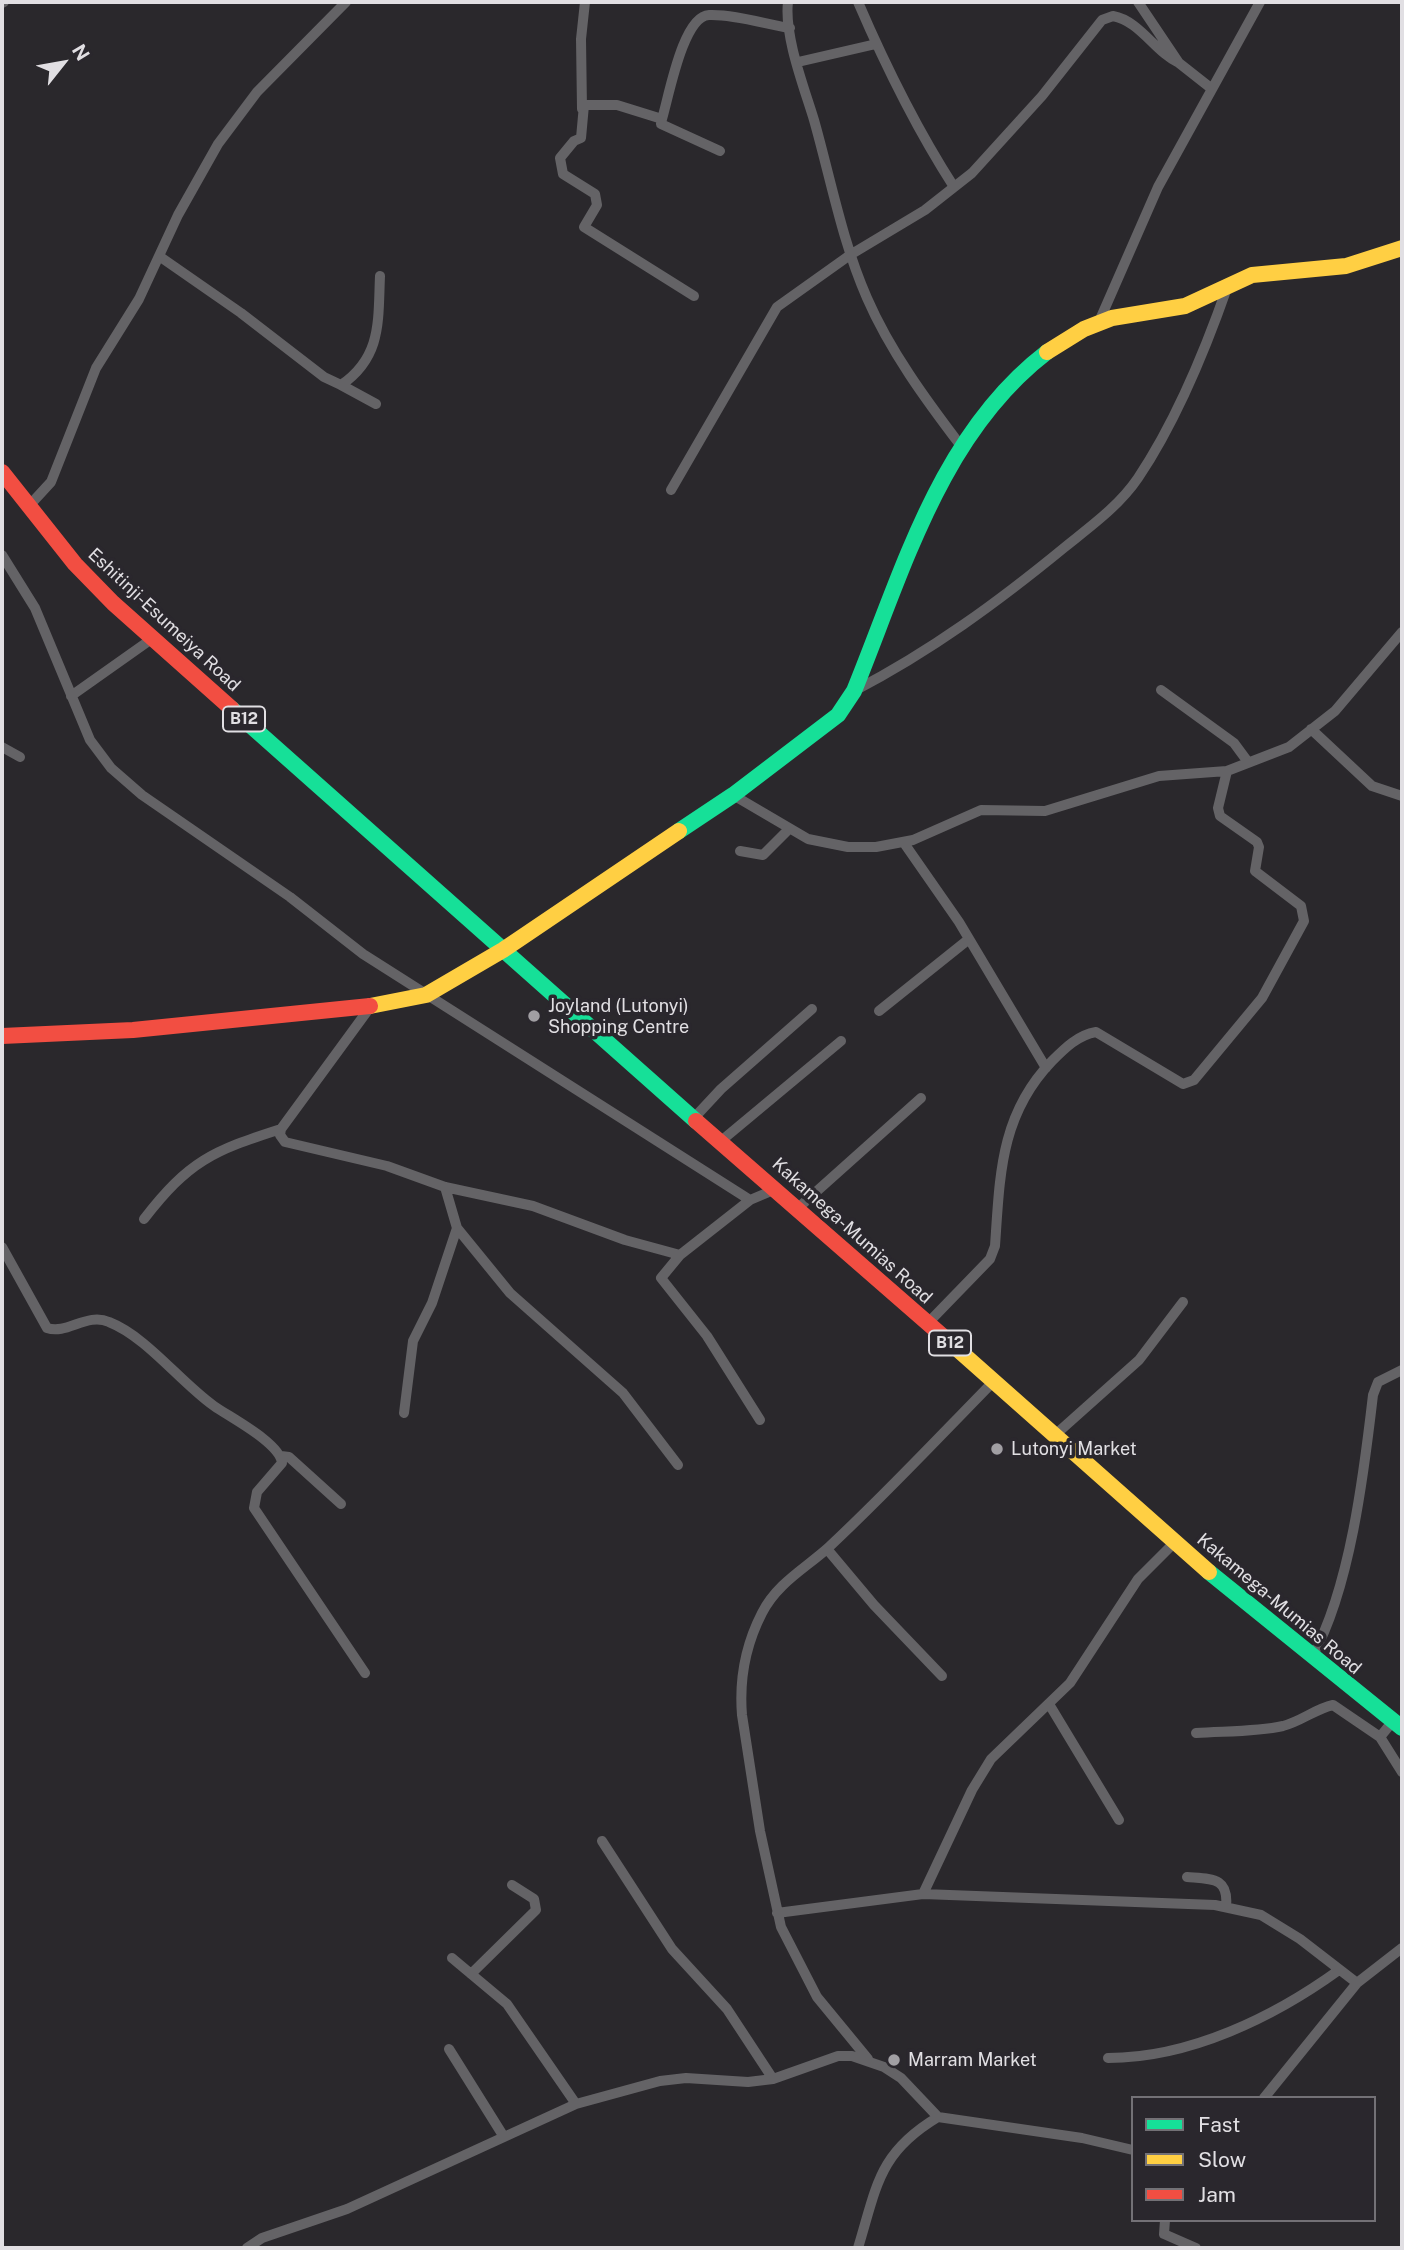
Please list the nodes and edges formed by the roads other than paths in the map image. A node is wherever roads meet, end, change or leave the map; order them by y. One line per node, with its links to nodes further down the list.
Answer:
1 (346, 2): 18 (street)
2 (585, 2): 12 (street)
3 (788, 2): 7 (street)
4 (858, 2): 8 (street)
5 (1138, 2): 10 (street)
6 (1260, 2): 11 (street)
7 (790, 28): 9 (street); 13 (street)
8 (876, 44): 9 (street); 15 (street)
9 (798, 62): 17 (street)
10 (1180, 63): 11 (street); 15 (street)
11 (1212, 89): 22 (street)
12 (582, 109): 13 (street); 21 (street)
13 (662, 119): 14 (street)
14 (720, 151)
15 (954, 187): 17 (street)
16 (1402, 248): 20 (main road)
17 (850, 255): 25 (street); 27 (street)
18 (159, 256): 23 (street); 28 (street)
19 (380, 276): 23 (street)
20 (1228, 285): 22 (main road); 32 (street)
21 (694, 296)
22 (1098, 324): 25 (main road)
23 (341, 385): 24 (street)
24 (376, 404)
25 (961, 446): 32 (main road)
26 (3, 480): 28 (main road, Eshitinji-Esumeiya Road / B12)
27 (671, 490)
28 (28, 507): 31 (main road, Eshitinji-Esumeiya Road / B12)
29 (2, 555): 34 (street)
30 (1402, 632): 35 (street)
31 (153, 638): 34 (street); 46 (main road, Eshitinji-Esumeiya Road / B12)
32 (854, 691): 40 (main road)
33 (1161, 691): 38 (street)
34 (71, 696): 47 (street)
35 (1311, 729): 38 (street); 41 (street)
36 (2, 747): 37 (street)
37 (20, 757)
38 (1248, 762): 39 (street)
39 (1227, 771): 43 (street); 53 (street)
40 (733, 795): 42 (street); 46 (main road)
41 (1402, 796)
42 (789, 829): 43 (street); 44 (street)
43 (904, 842): 45 (street)
44 (740, 851)
45 (969, 940): 50 (street); 53 (street)
46 (503, 950): 47 (main road); 55 (main road, Kakamega-Mumias Road / B12)
47 (426, 995): 48 (main road); 60 (street)
48 (370, 1006): 51 (main road); 56 (street)
49 (812, 1009): 55 (street)
50 (879, 1011)
51 (2, 1036)
52 (841, 1041): 57 (street)
53 (1046, 1068): 67 (street)
54 (921, 1098): 61 (street)
55 (694, 1118): 57 (main road, Kakamega-Mumias Road / B12)
56 (281, 1129): 58 (street); 62 (street)
57 (721, 1141): 59 (main road, Kakamega-Mumias Road / B12)
58 (445, 1187): 63 (street); 65 (street)
59 (776, 1189): 60 (street); 61 (main road, Kakamega-Mumias Road / B12)
60 (750, 1200): 65 (street)
61 (798, 1208): 67 (main road, Kakamega-Mumias Road / B12)
62 (144, 1219)
63 (457, 1228): 70 (street); 74 (street)
64 (2, 1247): 73 (street)
65 (680, 1255): 71 (street)
66 (1183, 1302): 72 (street)
67 (927, 1324): 69 (main road, Kakamega-Mumias Road / B12)
68 (1402, 1370): 78 (street)
69 (994, 1381): 72 (main road, Kakamega-Mumias Road / B12); 77 (street)
70 (404, 1413)
71 (760, 1420)
72 (1055, 1435): 76 (main road, Kakamega-Mumias Road / B12)
73 (281, 1456): 75 (street); 79 (street)
74 (678, 1465)
75 (341, 1504)
76 (1175, 1542): 78 (main road, Kakamega-Mumias Road / B12); 81 (street)
77 (827, 1549): 80 (street); 92 (street)
78 (1311, 1658): 82 (main road, Kakamega-Mumias Road / B12)
79 (365, 1673)
80 (942, 1676)
81 (1049, 1704): 86 (street); 90 (street)
82 (1397, 1725): 84 (street)
83 (1196, 1733): 84 (street)
84 (1380, 1737): 85 (street)
85 (1402, 1772)
86 (1119, 1821)
87 (602, 1841): 101 (street)
88 (1187, 1877): 91 (street)
89 (512, 1885): 96 (street)
90 (923, 1894): 91 (street); 92 (street)
91 (1226, 1907): 95 (street)
92 (777, 1913): 100 (street)
93 (1402, 1948): 97 (street)
94 (452, 1958): 96 (street)
95 (1339, 1970): 97 (street); 99 (street)
96 (471, 1974): 103 (street)
97 (1357, 1983): 102 (street)
98 (449, 2049): 105 (street)
99 (1108, 2057)
100 (868, 2059): 101 (street); 104 (street)
101 (773, 2079): 103 (street)
102 (1266, 2096)
103 (576, 2104): 105 (street)
104 (938, 2117): 106 (street); 109 (street)
105 (504, 2137): 108 (street)
106 (1131, 2150)
107 (1165, 2222): 110 (street)
108 (247, 2248)
109 (858, 2248)
110 (1196, 2248)

